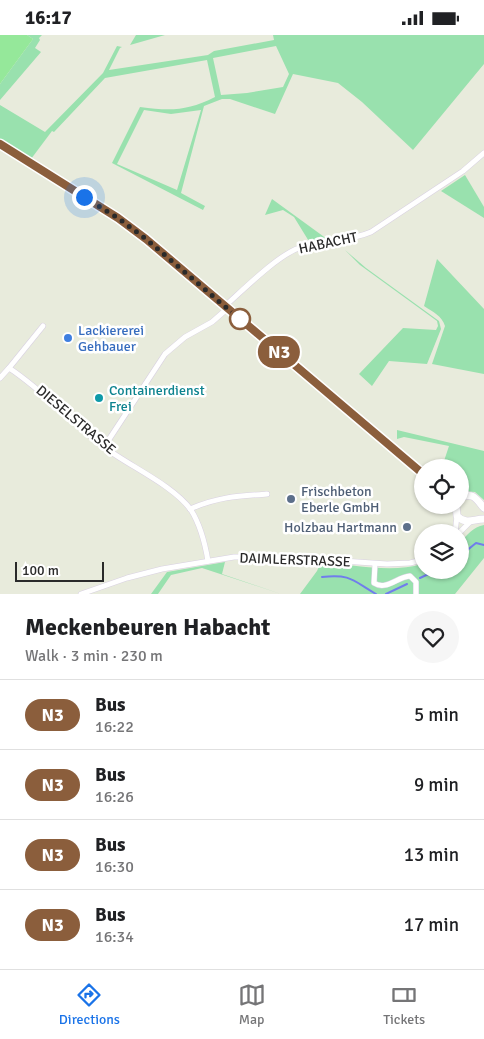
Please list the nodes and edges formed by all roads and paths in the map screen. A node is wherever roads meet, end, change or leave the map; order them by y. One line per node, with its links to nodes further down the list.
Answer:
1 (0, 144): 3 (main road)
2 (484, 153): 3 (street, HABACHT)
3 (226, 307): 7 (street, HABACHT); 8 (main road)
4 (43, 326): 5 (street)
5 (10, 368): 6 (street); 7 (street, DIESELSTRASSE)
6 (0, 378)
7 (104, 447): 12 (street, DIESELSTRASSE)
8 (414, 466)
9 (268, 494): 12 (street)
10 (469, 495): 11 (main road)
11 (483, 507): 14 (main road)
12 (190, 509): 15 (street, DIESELSTRASSE)
13 (459, 514): 14 (main road)
14 (477, 520)
15 (208, 561): 17 (street, DAIMLERSTRASSE); 18 (street, DAIMLERSTRASSE)
16 (414, 561): 17 (street, DAIMLERSTRASSE)
17 (375, 564): 19 (street)
18 (81, 594)
19 (416, 594)

